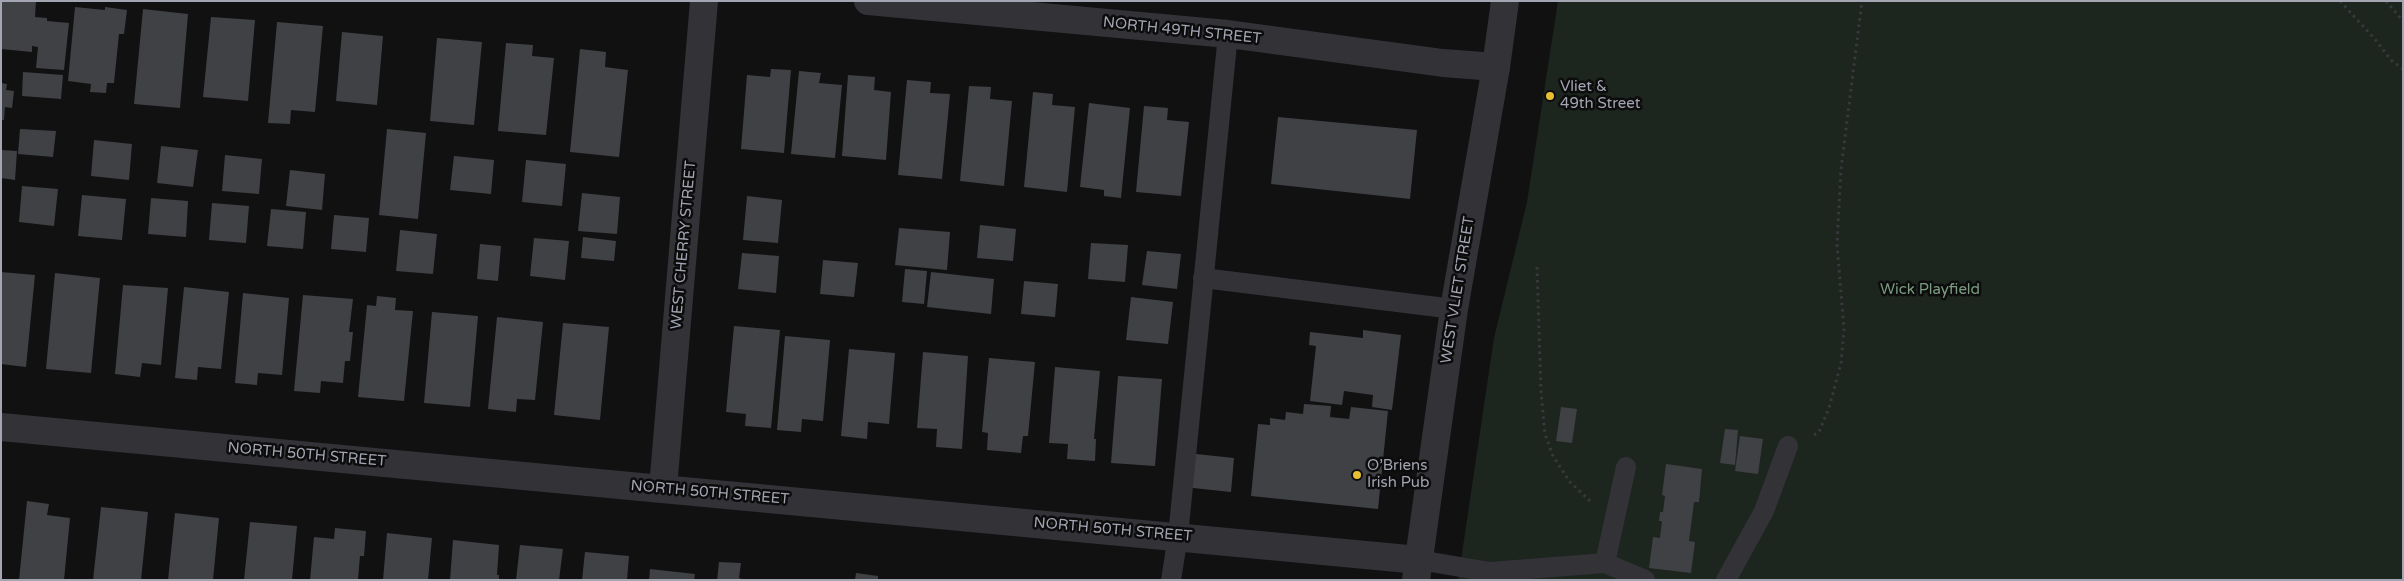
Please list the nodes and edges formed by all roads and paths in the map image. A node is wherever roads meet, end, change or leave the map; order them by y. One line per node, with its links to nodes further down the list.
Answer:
1 (704, 1): 17 (street, WEST CHERRY STREET)
2 (868, 1): 8 (street, NORTH 49TH STREET)
3 (1505, 1): 9 (street, WEST VLIET STREET)
4 (1862, 1): 15 (path)
5 (2340, 1): 10 (path)
6 (2386, 1): 7 (path)
7 (2403, 21)
8 (1228, 34): 9 (street, NORTH 49TH STREET); 12 (lane)
9 (1496, 67): 13 (street, WEST VLIET STREET)
10 (2403, 69)
11 (1537, 267): 18 (path)
12 (1203, 278): 13 (lane); 19 (lane)
13 (1454, 309): 21 (street, WEST VLIET STREET)
14 (1, 427): 17 (street, NORTH 50TH STREET)
15 (1788, 446): 24 (lane)
16 (1626, 467): 18 (lane)
17 (663, 488): 19 (street, NORTH 50TH STREET)
18 (1614, 519): 20 (lane)
19 (1178, 536): 21 (street, NORTH 50TH STREET); 22 (lane)
20 (1605, 563): 21 (lane); 23 (lane)
21 (1418, 570)
22 (1171, 580)
23 (1645, 580)
24 (1726, 580)

